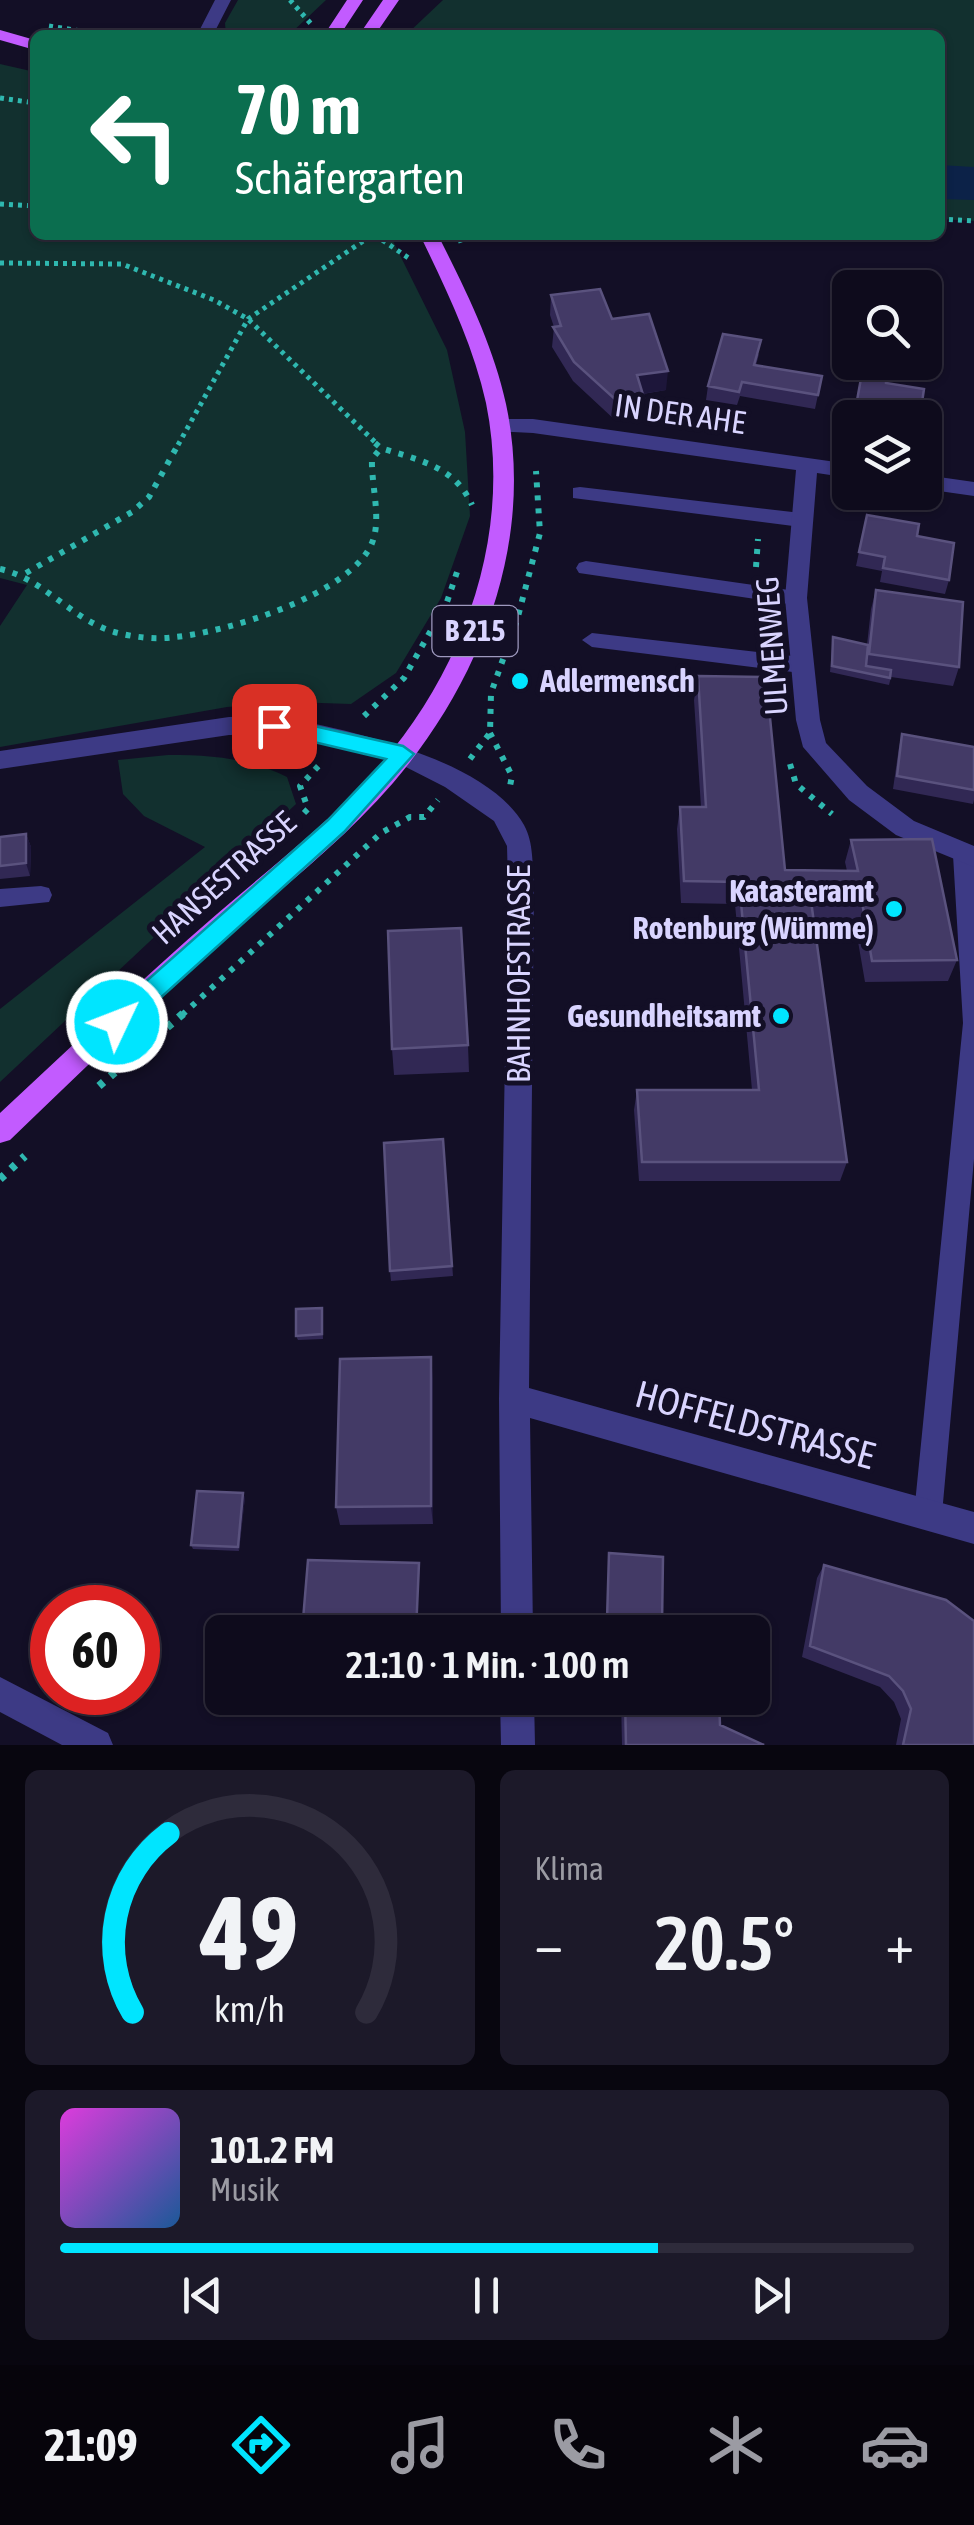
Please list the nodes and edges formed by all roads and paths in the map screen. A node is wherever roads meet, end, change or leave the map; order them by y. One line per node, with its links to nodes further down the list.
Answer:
1 (223, 0): 8 (street)
2 (290, 0): 6 (path)
3 (356, 0): 9 (main road)
4 (391, 0): 10 (main road)
5 (35, 23): 7 (path)
6 (311, 25)
7 (77, 30)
8 (207, 30)
9 (333, 30)
10 (370, 30)
11 (0, 35): 12 (main road)
12 (30, 43)
13 (0, 98): 14 (path)
14 (30, 102)
15 (0, 204): 16 (path)
16 (30, 206)
17 (945, 220): 18 (path)
18 (974, 221)
19 (366, 240): 26 (path)
20 (381, 240): 25 (path)
21 (430, 240): 27 (main road, B 215)
22 (462, 240): 23 (path)
23 (458, 241)
24 (0, 263): 26 (path)
25 (416, 263)
26 (248, 320): 28 (path); 39 (path)
27 (500, 426): 29 (street, IN DER AHE); 46 (main road, B 215)
28 (381, 448): 31 (path); 39 (path)
29 (807, 464): 30 (street, IN DER AHE); 35 (street, ULMENWEG)
30 (832, 468)
31 (474, 481)
32 (942, 485): 33 (street)
33 (974, 490)
34 (580, 493): 35 (lane)
35 (801, 520): 40 (street, ULMENWEG)
36 (459, 568): 45 (path)
37 (586, 568): 40 (lane)
38 (0, 569): 39 (path)
39 (26, 573)
40 (796, 598): 42 (street, ULMENWEG)
41 (592, 640): 42 (lane)
42 (802, 664): 49 (street, ULMENWEG)
43 (491, 711): 44 (path)
44 (490, 733)
45 (344, 738): 46 (street, BAHNHOFSTRASSE); 47 (street, BAHNHOFSTRASSE)
46 (403, 754): 48 (street, BAHNHOFSTRASSE); 54 (main road, HANSESTRASSE / B 215)
47 (0, 760)
48 (454, 780): 53 (path); 57 (street, BAHNHOFSTRASSE)
49 (969, 856): 52 (lane)
50 (41, 895): 51 (lane)
51 (0, 898)
52 (974, 1024): 58 (lane)
53 (87, 1098)
54 (0, 1131)
55 (29, 1152): 56 (path)
56 (0, 1179)
57 (514, 1400): 58 (street, HOFFELDSTRASSE); 60 (street, BAHNHOFSTRASSE)
58 (928, 1514): 59 (street, HOFFELDSTRASSE)
59 (974, 1528)
60 (516, 1615)
61 (0, 1694): 63 (street)
62 (517, 1715): 64 (street)
63 (96, 1745)
64 (518, 1745)

